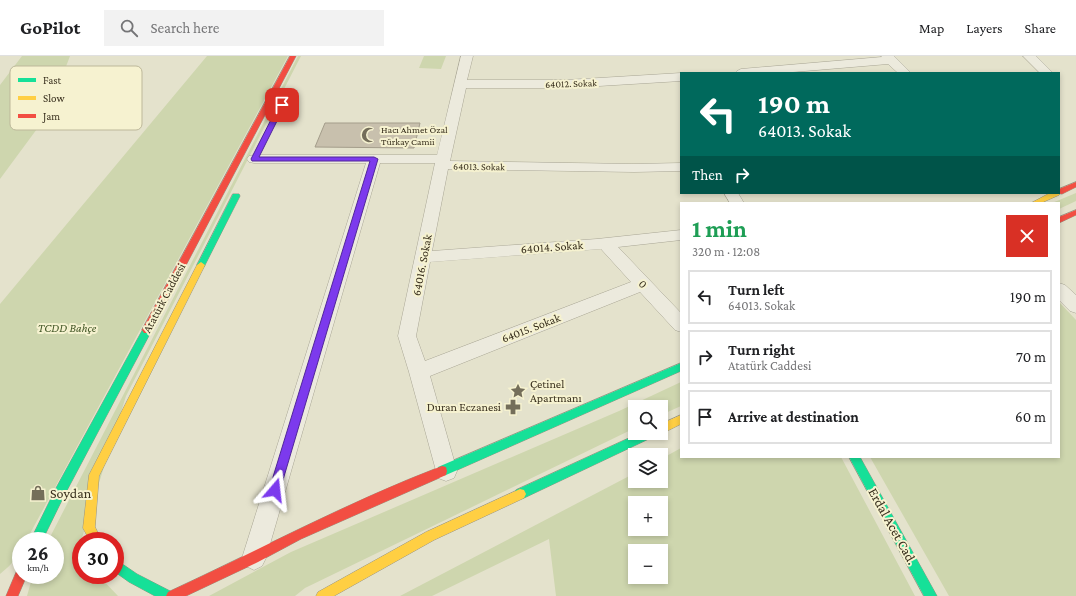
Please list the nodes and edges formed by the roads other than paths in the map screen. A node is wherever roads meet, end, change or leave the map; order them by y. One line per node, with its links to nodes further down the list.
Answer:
1 (293, 56): 33 (main road, Atatürk Caddesi)
2 (467, 56): 9 (street, 64016. Sokak)
3 (1028, 56): 7 (street)
4 (888, 58): 5 (street); 6 (street)
5 (751, 72)
6 (904, 72)
7 (1046, 72)
8 (680, 77): 9 (street, 64012. Sokak)
9 (460, 84): 12 (street, 64016. Sokak)
10 (254, 159): 11 (street, 64013. Sokak)
11 (374, 159): 12 (street, 64013. Sokak); 35 (street)
12 (442, 162): 13 (street, 64013. Sokak); 21 (street, 64016. Sokak)
13 (680, 167)
14 (240, 187): 34 (main road, Atatürk Caddesi)
15 (1052, 194): 16 (main road)
16 (1037, 202)
17 (1076, 212): 18 (main road)
18 (1060, 220)
19 (680, 235): 20 (street, 64014. Sokak)
20 (605, 243): 21 (street, 64014. Sokak); 22 (street, 0)
21 (424, 257): 27 (street, 64016. Sokak)
22 (644, 284): 25 (street, 0); 27 (street, 64015. Sokak)
23 (1060, 290): 24 (street)
24 (1076, 306)
25 (680, 324)
26 (680, 367): 32 (main road)
27 (419, 372): 32 (street, 64016. Sokak)
28 (680, 419): 29 (main road)
29 (668, 425)
30 (636, 440): 41 (main road)
31 (855, 458): 42 (main road, Erdal Acet Cad.)
32 (446, 472): 35 (main road)
33 (40, 532)
34 (91, 532)
35 (254, 558): 40 (main road)
36 (124, 572): 39 (main road)
37 (17, 584): 38 (main road)
38 (12, 596)
39 (168, 596)
40 (172, 596)
41 (322, 596)
42 (931, 596)

